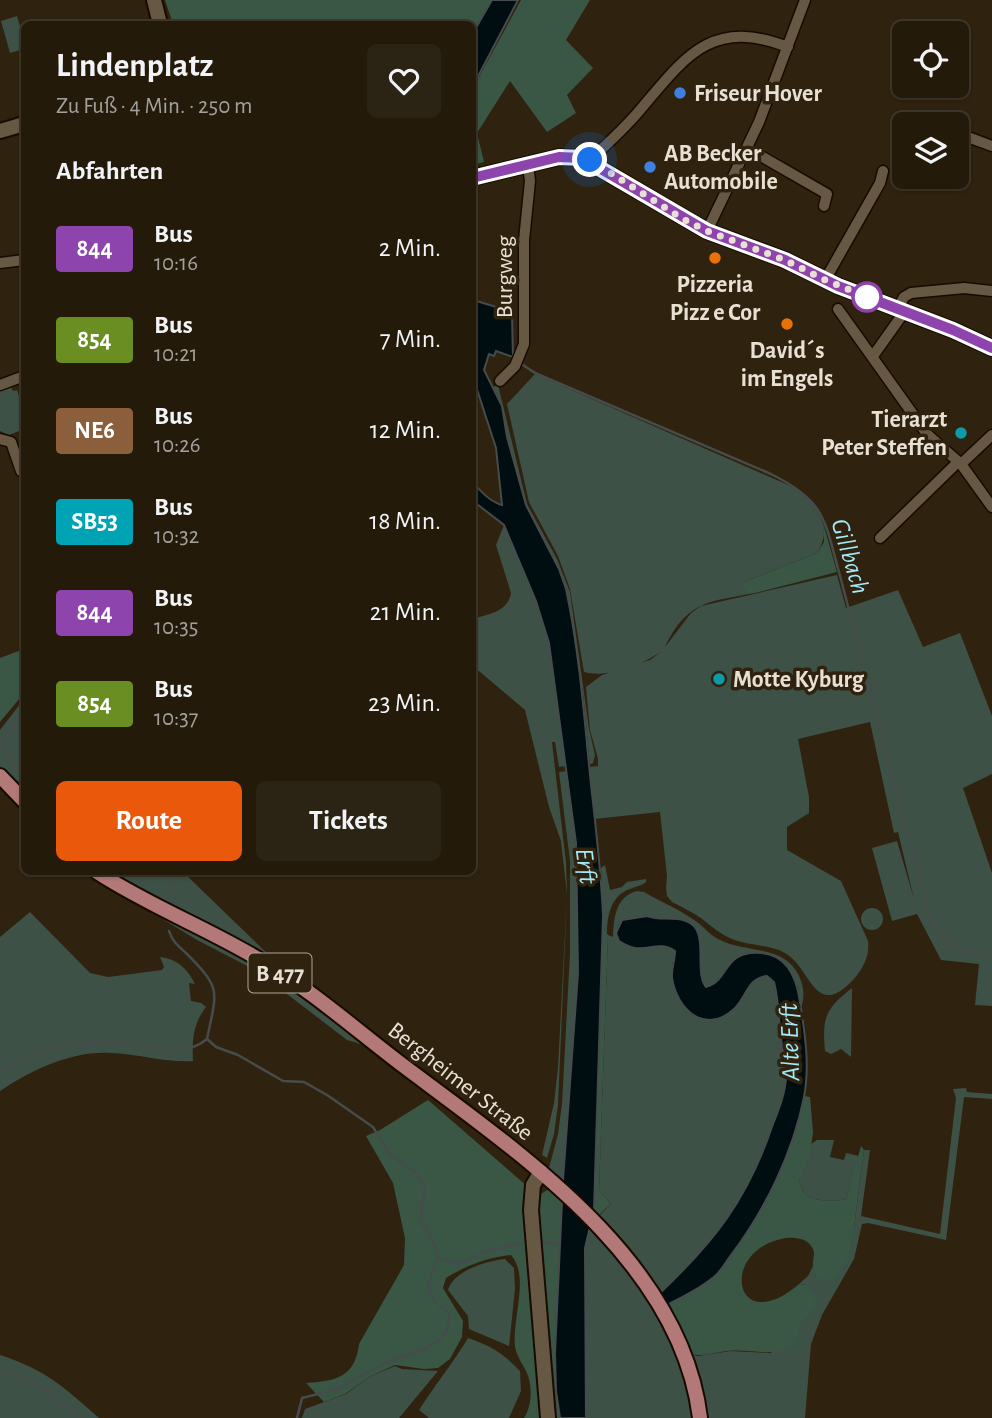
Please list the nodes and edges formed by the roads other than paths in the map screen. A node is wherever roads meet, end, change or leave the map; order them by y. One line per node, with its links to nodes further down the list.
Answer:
1 (154, 0): 3 (main road)
2 (805, 0): 4 (street)
3 (159, 21)
4 (788, 47): 9 (street); 10 (street)
5 (21, 125): 6 (main road)
6 (0, 131)
7 (969, 137): 8 (street)
8 (992, 146)
9 (747, 148): 14 (street); 15 (street)
10 (590, 160): 11 (main road); 15 (main road)
11 (528, 165): 13 (main road); 25 (street, Burgweg)
12 (883, 171): 18 (street)
13 (476, 177)
14 (824, 206)
15 (707, 231): 18 (main road)
16 (21, 260): 17 (street)
17 (0, 262)
18 (825, 280): 21 (main road)
19 (992, 291): 21 (street)
20 (838, 309): 23 (street)
21 (902, 310): 22 (main road); 23 (street)
22 (992, 348)
23 (873, 356): 29 (street)
24 (21, 377): 26 (street)
25 (500, 381)
26 (0, 385)
27 (992, 435): 29 (street)
28 (0, 439): 30 (street)
29 (959, 463): 31 (street); 32 (street)
30 (21, 471)
31 (992, 507)
32 (880, 538)
33 (0, 776): 34 (main road)
34 (21, 798)
35 (102, 875): 36 (main road, Bergheimer Straße / B 477)
36 (541, 1172): 37 (main road); 38 (main road, Bergheimer Straße / B 477)
37 (548, 1418)
38 (700, 1418)

